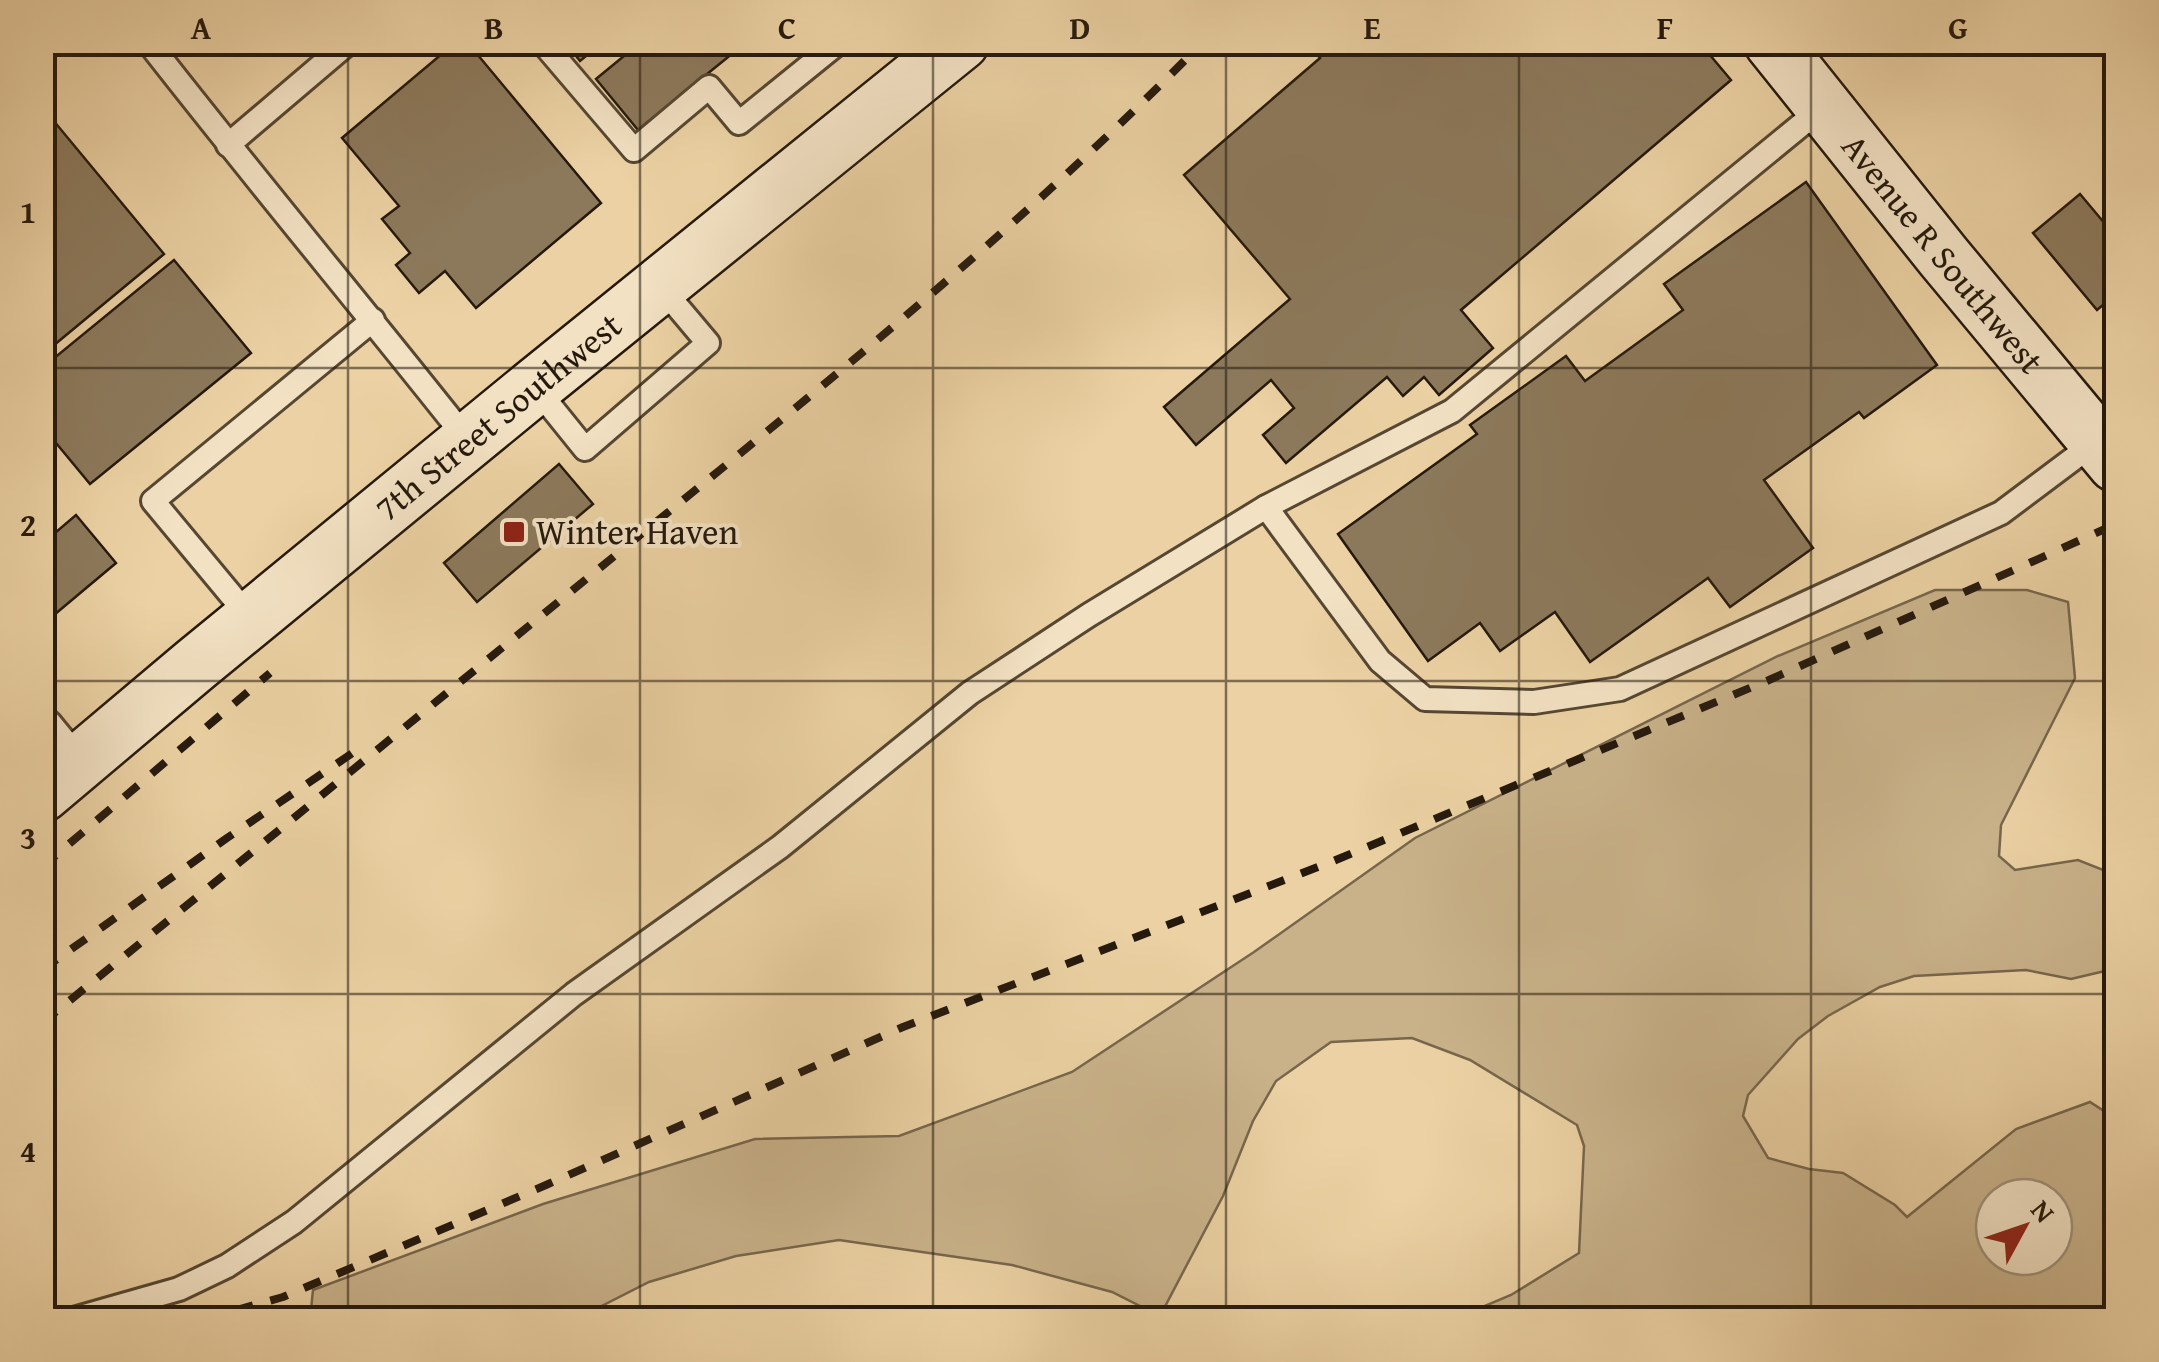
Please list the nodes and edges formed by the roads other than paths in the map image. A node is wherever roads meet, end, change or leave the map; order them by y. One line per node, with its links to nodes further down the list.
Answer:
1 (148, 42): 8 (lane)
2 (349, 42): 8 (lane)
3 (542, 42): 4 (lane)
4 (839, 42)
5 (961, 42): 9 (street, 7th Street Southwest)
6 (1772, 42): 7 (street, Avenue R Southwest)
7 (1823, 106): 13 (street, Avenue R Southwest); 14 (lane)
8 (228, 145): 10 (lane)
9 (660, 286): 11 (street, 7th Street Southwest); 11 (lane)
10 (372, 320): 12 (lane); 15 (lane)
11 (534, 387): 12 (street, 7th Street Southwest)
12 (469, 442): 15 (street, 7th Street Southwest)
13 (2107, 453): 14 (lane)
14 (1266, 507): 17 (lane)
15 (251, 619): 16 (street, 7th Street Southwest)
16 (53, 764)
17 (70, 1320)

